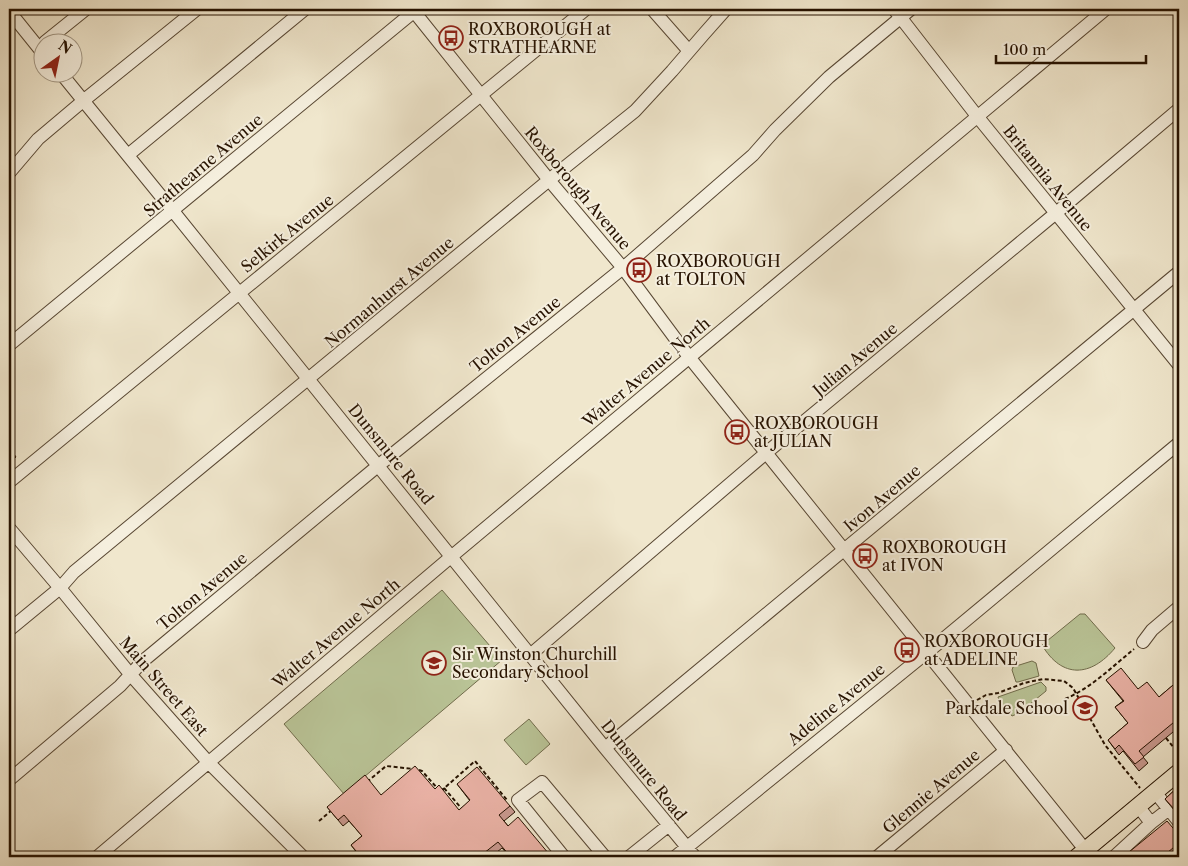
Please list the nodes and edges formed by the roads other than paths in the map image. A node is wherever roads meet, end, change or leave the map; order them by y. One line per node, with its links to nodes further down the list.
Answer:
1 (86, 9): 11 (street)
2 (197, 9): 16 (street)
3 (305, 9): 19 (street)
4 (586, 9): 15 (street, Selkirk Avenue)
5 (652, 9): 13 (street)
6 (726, 9): 13 (street, Normanhurst Avenue)
7 (1106, 9): 18 (street, Walter Avenue North)
8 (415, 10): 15 (street, Roxborough Avenue); 22 (street, Strathearne Avenue)
9 (9, 11): 12 (street)
10 (902, 12): 18 (street, Britannia Avenue); 24 (street, Tolton Avenue)
11 (59, 32)
12 (32, 36)
13 (689, 51): 21 (street, Normanhurst Avenue)
14 (68, 82): 16 (street, Dunsmure Road)
15 (481, 95): 21 (street, Roxborough Avenue); 26 (street, Selkirk Avenue)
16 (83, 101): 19 (street, Dunsmure Road); 20 (street)
17 (1179, 110): 23 (street, Julian Avenue)
18 (977, 116): 23 (street, Britannia Avenue); 29 (street, Walter Avenue North)
19 (128, 155): 22 (street, Dunsmure Road)
20 (9, 173)
21 (549, 180): 24 (street, Roxborough Avenue); 31 (street, Normanhurst Avenue)
22 (173, 210): 26 (street, Dunsmure Road); 28 (street, Strathearne Avenue)
23 (1056, 213): 27 (street, Britannia Avenue); 33 (street, Julian Avenue)
24 (623, 268): 29 (street, Roxborough Avenue); 34 (street, Tolton Avenue)
25 (1179, 272): 27 (street, Ivon Avenue)
26 (240, 293): 31 (street, Dunsmure Road); 35 (street, Selkirk Avenue)
27 (1134, 310): 30 (street, Britannia Avenue); 37 (street, Ivon Avenue)
28 (9, 345)
29 (689, 357): 33 (street, Roxborough Avenue); 38 (street, Walter Avenue North)
30 (1179, 365)
31 (309, 379): 34 (street, Dunsmure Road); 39 (street, Normanhurst Avenue)
32 (1179, 443): 43 (street, Adeline Avenue)
33 (766, 453): 37 (street, Roxborough Avenue); 44 (street, Julian Avenue)
34 (379, 466): 38 (street, Dunsmure Road); 45 (street, Tolton Avenue)
35 (9, 482)
36 (9, 528): 39 (street, Main Street East)
37 (844, 550): 43 (street, Roxborough Avenue); 46 (street, Ivon Avenue)
38 (452, 556): 44 (street, Dunsmure Road); 48 (street, Walter Avenue North)
39 (60, 588): 41 (street, Normanhurst Avenue); 45 (street, Main Street East)
40 (1179, 607): 42 (street)
41 (9, 630)
42 (1143, 642)
43 (926, 652): 47 (street, Roxborough Avenue); 55 (street, Adeline Avenue)
44 (530, 655): 46 (street, Dunsmure Road)
45 (130, 674): 48 (street, Main Street East); 50 (street, Tolton Avenue)
46 (605, 748): 54 (street, Dunsmure Road)
47 (1006, 750): 57 (street, Roxborough Avenue); 63 (street, Glennie Avenue)
48 (208, 762): 56 (street, Main Street East); 58 (street, Walter Avenue North)
49 (1179, 772): 51 (main road)
50 (9, 780)
51 (1157, 801): 52 (street); 53 (street); 53 (street); 57 (main road)
52 (1179, 822)
53 (1152, 823): 64 (street)
54 (669, 825): 55 (street, Dunsmure Road); 61 (street)
55 (691, 852): 62 (street, Adeline Avenue)
56 (294, 855)
57 (1085, 855)
58 (97, 857)
59 (564, 857): 60 (street)
60 (605, 857)
61 (629, 857)
62 (675, 857)
63 (877, 857)
64 (1114, 857)

